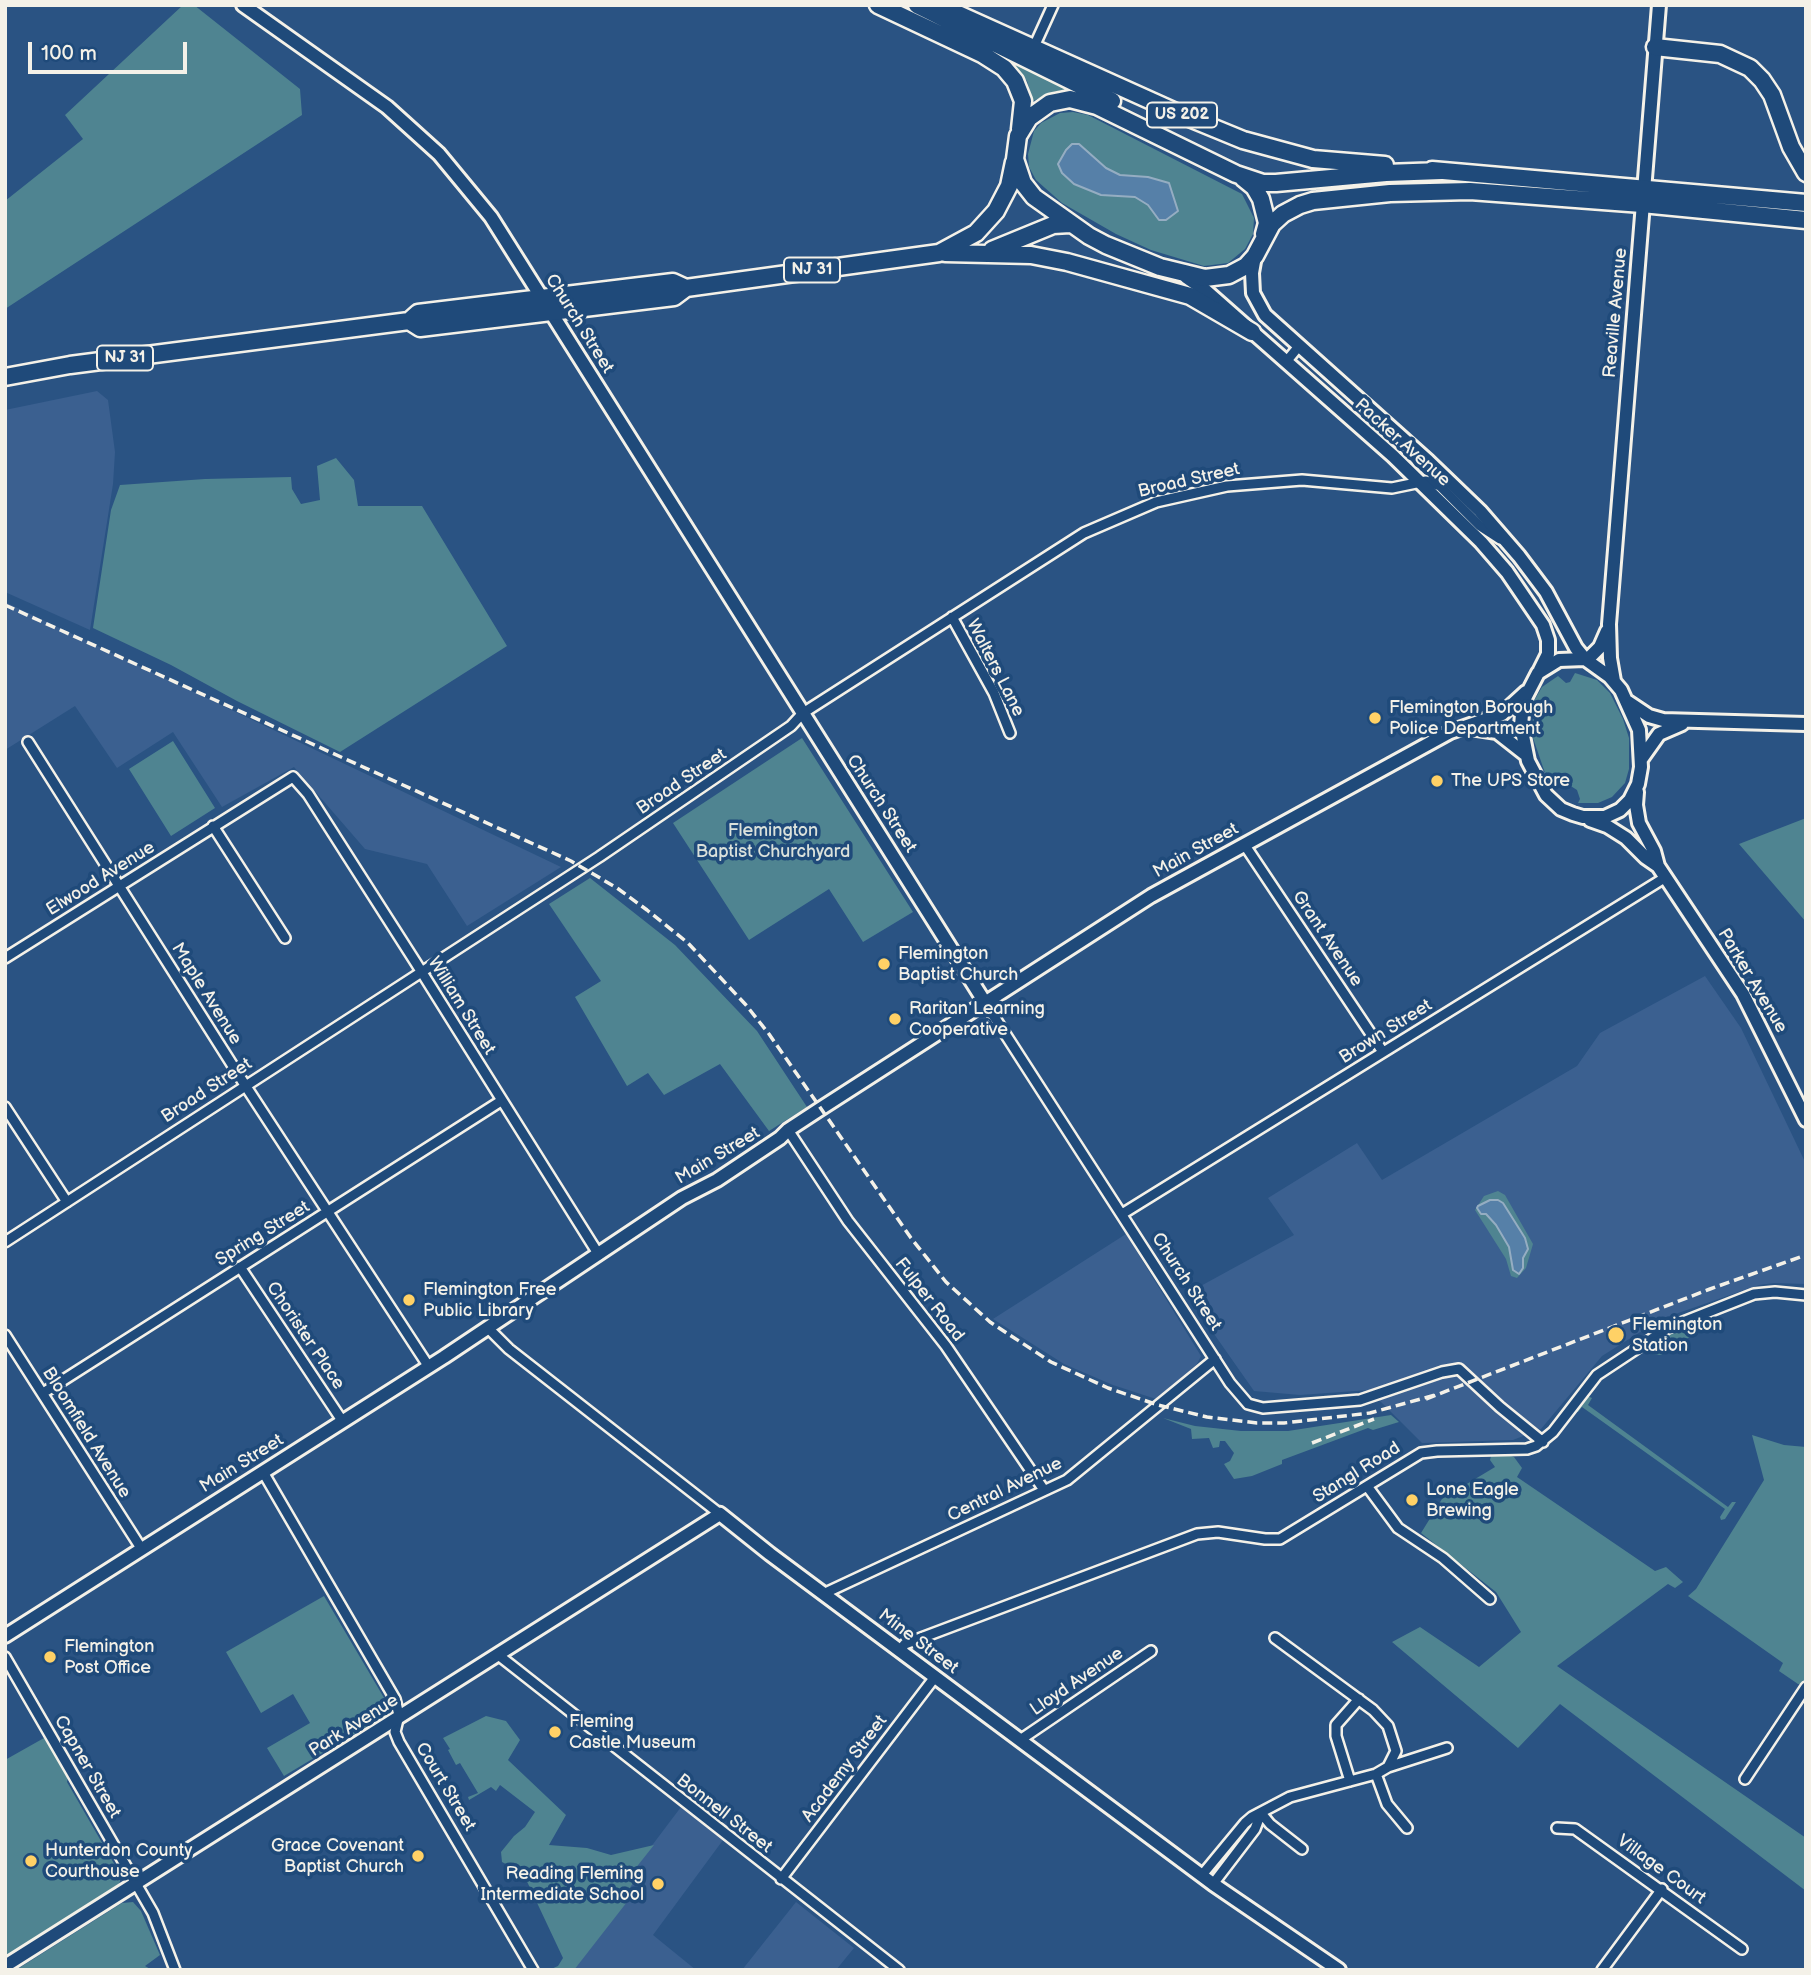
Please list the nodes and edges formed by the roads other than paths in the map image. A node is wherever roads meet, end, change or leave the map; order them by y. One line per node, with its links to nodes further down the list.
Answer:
1 (243, 5): 25 (street, Church Street)
2 (878, 5): 10 (highway)
3 (917, 5): 9 (highway)
4 (939, 5): 8 (highway, US 202 / US 202)
5 (1053, 5): 8 (street)
6 (1659, 5): 7 (street, Reaville Avenue)
7 (1656, 47): 13 (highway); 15 (street, Reaville Avenue)
8 (1033, 48): 12 (highway, US 202 / US 202)
9 (1156, 134): 10 (highway); 14 (highway)
10 (1018, 136): 11 (highway, NJ 31)
11 (1014, 159): 18 (highway, US 202); 20 (highway, NJ 31 / NJ 31)
12 (1441, 170): 14 (highway); 15 (highway, US 202 / US 202)
13 (1806, 173)
14 (1236, 174): 19 (highway)
15 (1643, 196): 16 (highway, US 202); 17 (highway, US 202); 19 (highway, US 202); 35 (street, Reaville Avenue)
16 (1806, 203)
17 (1806, 220)
18 (1070, 224): 21 (highway, NJ 31); 23 (highway, US 202)
19 (1263, 240): 22 (highway, US 202)
20 (939, 253): 21 (highway, NJ 31); 24 (highway, NJ 31 / NJ 31)
21 (979, 253): 28 (highway)
22 (1255, 256): 23 (highway, US 202); 29 (street, Packer Avenue)
23 (1179, 274): 28 (street, Packer Avenue)
24 (686, 288): 25 (highway, NJ 31 / NJ 31); 26 (highway, NJ 31 / NJ 31)
25 (543, 298): 26 (street, Church Street); 27 (highway, NJ 31 / NJ 31)
26 (552, 313): 27 (highway, NJ 31 / NJ 31); 41 (street, Church Street)
27 (409, 321): 31 (highway, NJ 31 / NJ 31)
28 (1252, 332): 30 (street, Packer Avenue)
29 (1299, 345): 30 (street); 33 (street, Packer Avenue)
30 (1286, 362): 32 (street, Packer Avenue)
31 (5, 377)
32 (1420, 482): 33 (street); 34 (street, Broad Street); 37 (street, Packer Avenue)
33 (1511, 546): 36 (street, Packer Avenue)
34 (952, 617): 41 (street, Broad Street); 45 (street, Walters Lane)
35 (1609, 624): 36 (street, Reaville Avenue); 38 (street, Reaville Avenue)
36 (1586, 659): 37 (street); 38 (street)
37 (1538, 673): 39 (street)
38 (1614, 681): 40 (street)
39 (1527, 692): 44 (street, Main Street); 47 (street)
40 (1628, 702): 42 (street); 48 (street)
41 (803, 713): 58 (street, Broad Street); 59 (street, Church Street)
42 (1692, 722): 43 (street); 48 (street)
43 (1806, 724)
44 (1461, 728): 47 (street); 53 (street, Main Street)
45 (1010, 733)
46 (28, 741): 55 (street, Maple Avenue)
47 (1526, 755): 51 (street)
48 (1642, 758): 50 (street)
49 (293, 777): 52 (street, Elwood Avenue); 58 (street, William Street)
50 (1638, 784): 51 (street); 54 (street, Parker Avenue)
51 (1583, 817): 54 (street, Parker Avenue)
52 (214, 826): 55 (street, Elwood Avenue); 56 (street)
53 (1244, 844): 59 (street, Main Street); 60 (street, Grant Avenue)
54 (1662, 871): 60 (street, Brown Street); 64 (street, Parker Avenue)
55 (119, 886): 57 (street, Elwood Avenue); 61 (street, Maple Avenue)
56 (285, 938)
57 (5, 958)
58 (421, 971): 61 (street, Broad Street); 62 (street, William Street)
59 (984, 1001): 65 (street, Main Street); 68 (street, Church Street)
60 (1383, 1052): 68 (street, Brown Street)
61 (245, 1085): 66 (street, Broad Street); 67 (street, Maple Avenue)
62 (501, 1101): 67 (street, Spring Street); 70 (street, William Street)
63 (5, 1107): 66 (street)
64 (1806, 1119)
65 (788, 1130): 70 (street, Main Street); 82 (street, Fulper Road)
66 (67, 1202): 69 (street, Broad Street)
67 (327, 1212): 71 (street, Spring Street); 76 (street, Maple Avenue)
68 (1122, 1214): 75 (street, Church Street)
69 (5, 1242)
70 (599, 1255): 73 (street, Main Street)
71 (240, 1267): 77 (street, Spring Street); 78 (street, Chorister Place)
72 (1806, 1295): 79 (street)
73 (488, 1328): 76 (street, Main Street); 83 (street, Mine Street)
74 (5, 1335): 77 (street, Bloomfield Avenue)
75 (1215, 1359): 79 (street, Church Street); 82 (street, Central Avenue)
76 (429, 1367): 78 (street, Main Street)
77 (43, 1393): 84 (street, Bloomfield Avenue)
78 (343, 1422): 80 (street, Main Street)
79 (1543, 1442): 81 (street, Stangl Road)
80 (263, 1472): 84 (street, Main Street); 96 (street, Court Street)
81 (1367, 1486): 86 (street); 89 (street, Stangl Road)
82 (1044, 1490): 85 (street, Central Avenue)
83 (720, 1514): 85 (street, Mine Street); 91 (street, Park Avenue)
84 (141, 1548): 87 (street, Main Street)
85 (823, 1594): 89 (street, Mine Street)
86 (1490, 1599)
87 (5, 1636)
88 (1275, 1638): 95 (street)
89 (900, 1650): 93 (street, Mine Street)
90 (1151, 1651): 97 (street, Lloyd Avenue)
91 (497, 1654): 96 (street, Park Avenue); 108 (street, Bonnell Street)
92 (5, 1657): 109 (street, Capner Street)
93 (935, 1677): 97 (street, Mine Street); 108 (street, Academy Street)
94 (1806, 1687): 101 (street)
95 (1359, 1699): 99 (street); 102 (street)
96 (398, 1719): 109 (street, Park Avenue); 116 (street, Court Street)
97 (1020, 1740): 107 (street, Mine Street)
98 (1447, 1748): 99 (street)
99 (1388, 1767): 100 (street)
100 (1376, 1774): 102 (street); 104 (street)
101 (1745, 1779)
102 (1350, 1781): 103 (street)
103 (1261, 1813): 106 (street); 107 (street); 110 (street)
104 (1408, 1828)
105 (1557, 1828): 111 (street, Village Court)
106 (1302, 1849)
107 (1202, 1875): 110 (street, Mine Street)
108 (781, 1879): 117 (street, Bonnell Street)
109 (135, 1883): 113 (street, Park Avenue); 115 (street, Capner Street)
110 (1213, 1884): 114 (street, Mine Street)
111 (1662, 1889): 112 (street, Village Court); 118 (street)
112 (1742, 1949)
113 (5, 1966)
114 (1331, 1968)
115 (175, 1970)
116 (533, 1970)
117 (899, 1970)
118 (1602, 1970)

